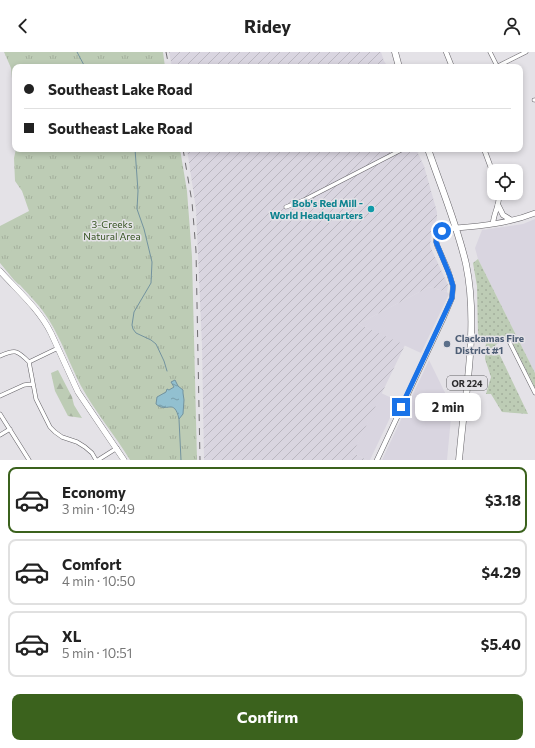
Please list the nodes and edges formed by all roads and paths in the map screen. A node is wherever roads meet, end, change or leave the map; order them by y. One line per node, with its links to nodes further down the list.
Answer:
1 (395, 52): 5 (highway)
2 (446, 52): 6 (street)
3 (490, 52): 7 (street)
4 (526, 52): 8 (street)
5 (398, 64)
6 (451, 64)
7 (495, 64)
8 (502, 64)
9 (397, 152): 15 (street)
10 (429, 152): 19 (highway, OR 224)
11 (485, 152): 12 (street)
12 (490, 164)
13 (499, 200): 14 (street)
14 (498, 205): 17 (main road); 18 (street)
15 (286, 207)
16 (535, 213): 17 (main road)
17 (511, 220): 18 (main road)
18 (494, 223): 19 (main road)
19 (456, 228): 35 (street); 36 (highway, OR 224)
20 (0, 271): 22 (main road)
21 (509, 341): 26 (street)
22 (58, 348): 24 (street); 31 (main road)
23 (0, 356): 24 (street)
24 (29, 362): 25 (street)
25 (32, 384): 27 (street); 33 (street)
26 (535, 392)
27 (0, 396)
28 (0, 414): 29 (street)
29 (10, 429): 30 (street); 32 (street)
30 (0, 435)
31 (117, 448): 33 (street); 34 (main road)
32 (28, 460)
33 (97, 460)
34 (124, 460)
35 (377, 460)
36 (459, 460)

